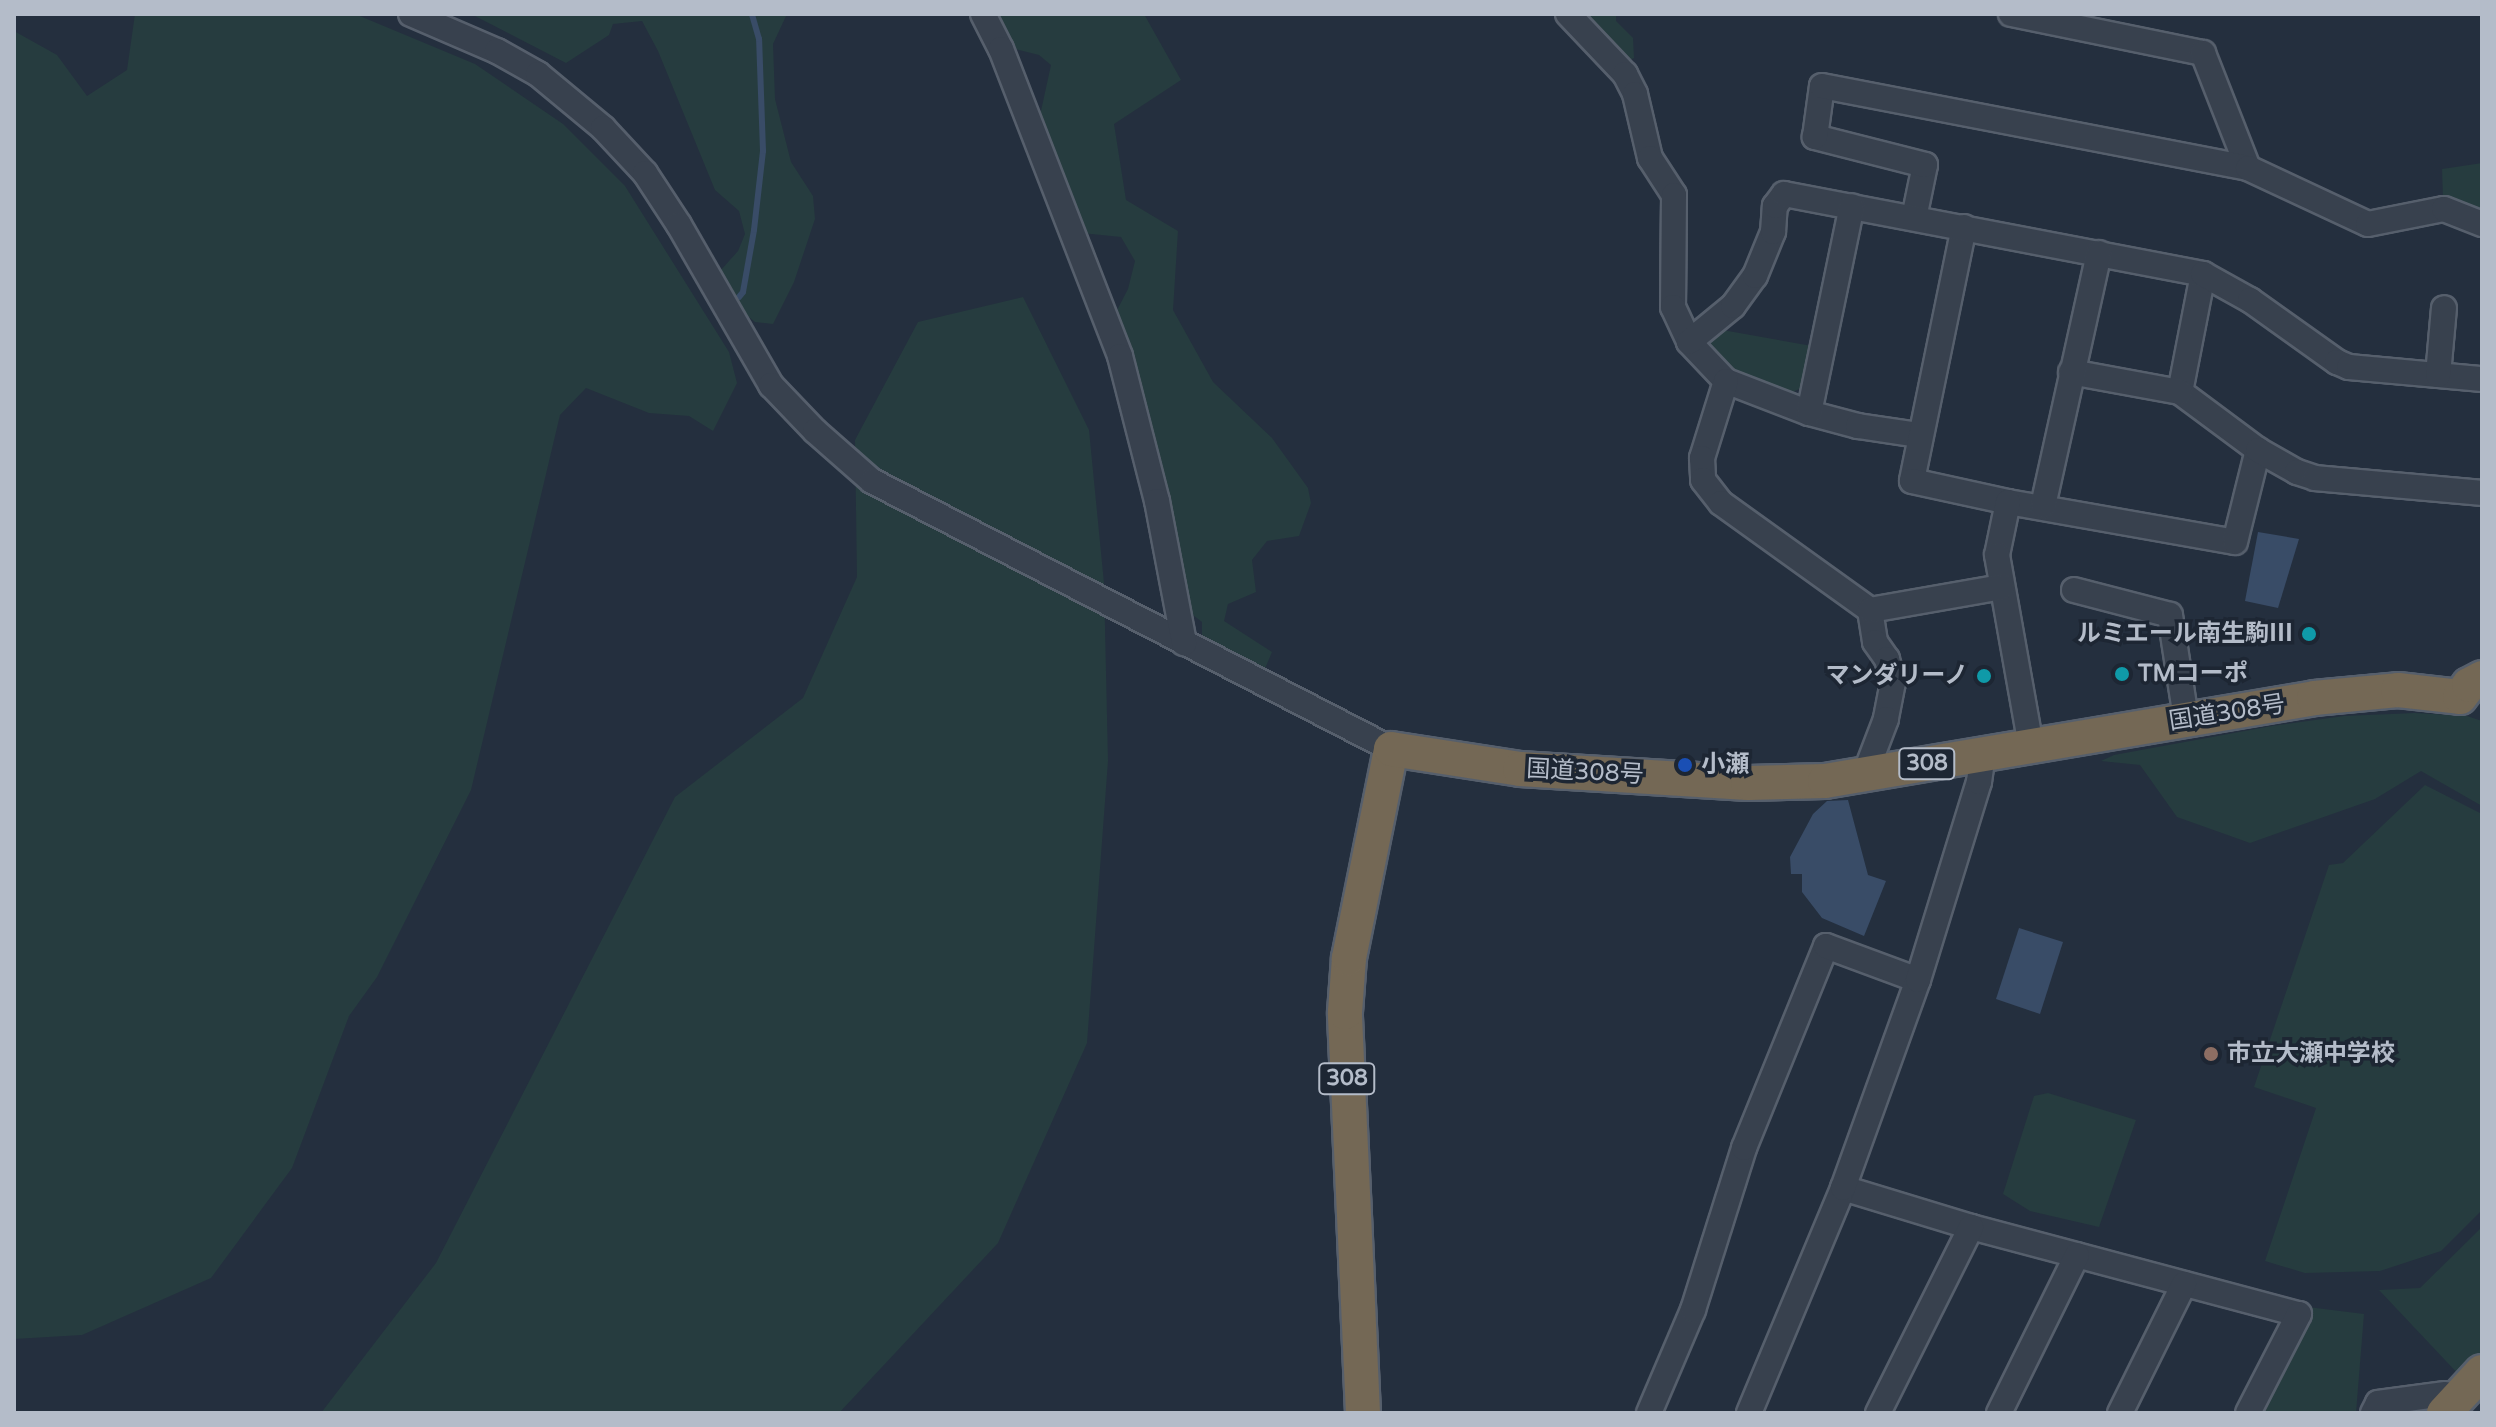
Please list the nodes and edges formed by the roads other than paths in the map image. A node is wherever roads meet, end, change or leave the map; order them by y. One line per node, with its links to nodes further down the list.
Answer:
1 (411, 14): 29 (street)
2 (983, 14): 29 (street)
3 (1568, 14): 14 (street)
4 (2011, 14): 5 (street)
5 (2108, 24): 6 (street)
6 (2248, 168): 8 (street); 9 (street)
7 (1852, 206): 8 (street); 14 (street); 20 (street)
8 (1914, 218): 10 (street)
9 (2482, 224)
10 (1964, 227): 11 (street); 21 (street)
11 (2099, 253): 12 (street); 15 (street)
12 (2203, 274): 16 (street); 19 (street)
13 (2444, 308): 16 (street)
14 (1689, 342): 18 (street)
15 (2071, 372): 19 (street); 25 (street)
16 (2438, 375): 17 (street)
17 (2482, 379)
18 (1726, 381): 20 (street); 28 (street)
19 (2180, 392): 22 (street)
20 (1809, 413): 21 (street)
21 (1919, 435): 24 (street)
22 (2258, 450): 23 (street); 25 (street)
23 (2482, 493)
24 (2008, 502): 25 (street); 26 (street)
25 (2043, 506)
26 (2002, 587): 28 (street); 32 (street)
27 (2074, 590): 31 (street)
28 (1870, 610): 35 (street)
29 (1184, 643): 33 (street)
30 (2475, 692): 31 (highway, 国道308号 / 308)
31 (2186, 718): 32 (highway, 国道308号 / 308)
32 (2031, 745): 34 (highway, 国道308号 / 308)
33 (1391, 749): 35 (highway, 国道308号 / 308); 43 (highway, 308)
34 (1983, 755): 35 (highway, 国道308号 / 308); 36 (street)
35 (1865, 774)
36 (1918, 980): 37 (street); 44 (street)
37 (1843, 1188): 38 (street); 45 (street)
38 (1971, 1227): 39 (street); 46 (street)
39 (2077, 1255): 40 (street); 47 (street)
40 (2184, 1284): 48 (street); 49 (street)
41 (2482, 1372): 42 (highway)
42 (2444, 1404): 50 (street)
43 (1363, 1413)
44 (1649, 1413)
45 (1749, 1413)
46 (1878, 1413)
47 (1999, 1413)
48 (2120, 1413)
49 (2248, 1413)
50 (2373, 1413)

